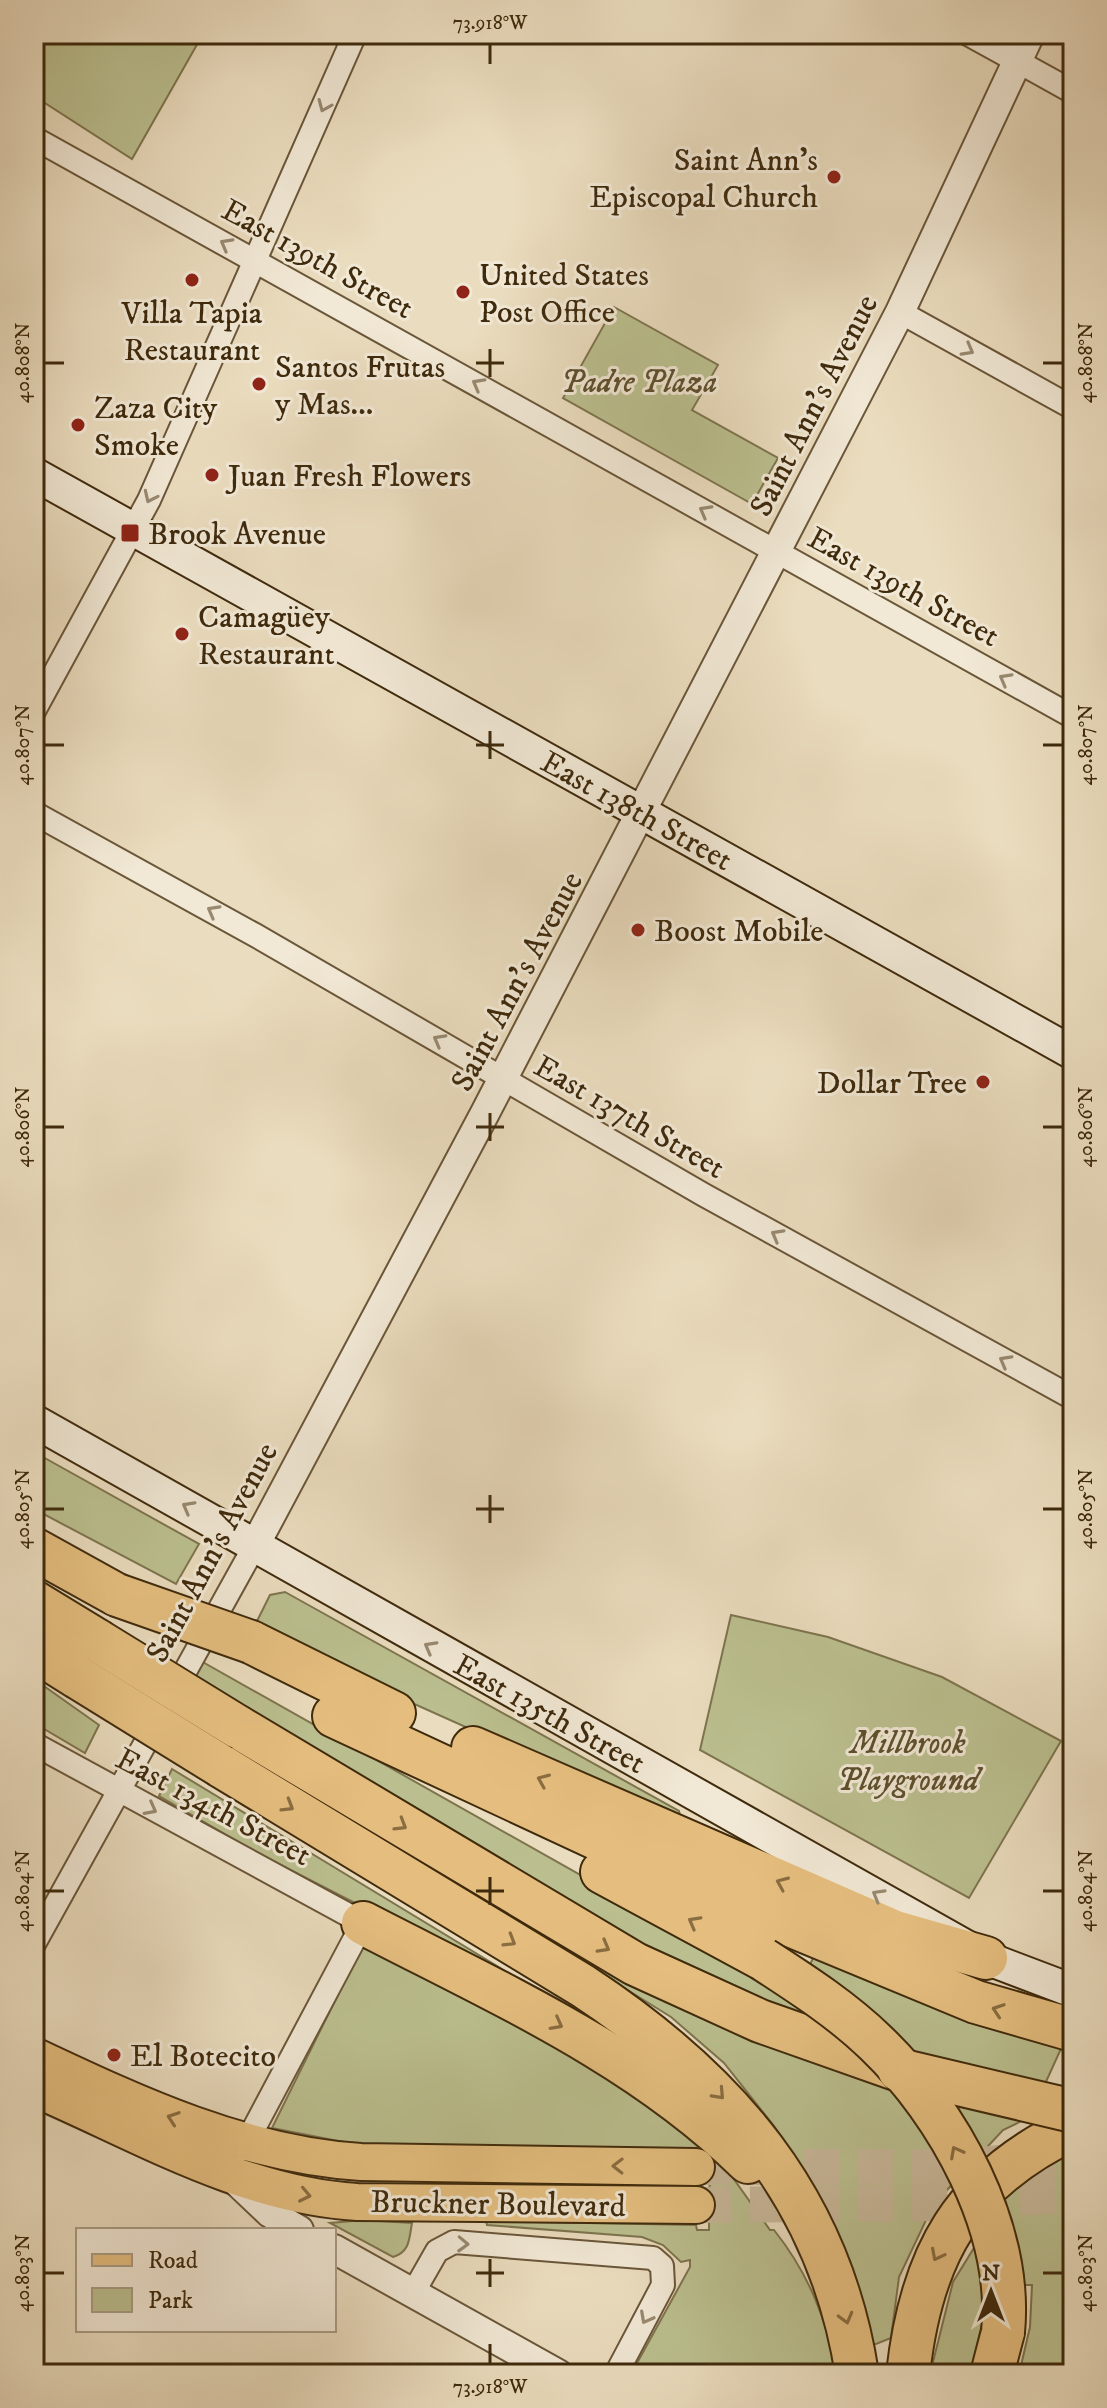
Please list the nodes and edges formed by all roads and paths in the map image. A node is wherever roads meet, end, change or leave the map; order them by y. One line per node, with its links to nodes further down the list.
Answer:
1 (355, 34): 7 (street, one-way to 7)
2 (968, 34): 4 (street)
3 (1030, 34): 4 (street, Saint Ann's Avenue)
4 (1017, 62): 5 (street); 8 (street, Saint Ann's Avenue)
5 (1073, 92)
6 (34, 138): 7 (street, East 139th Street, one-way to 6)
7 (256, 260): 11 (street, one-way to 11); 12 (street, East 139th Street, one-way to 7)
8 (900, 312): 9 (street, one-way to 9); 12 (street, Saint Ann's Avenue)
9 (1073, 408)
10 (34, 474): 11 (main road, East 138th Street)
11 (134, 530): 13 (street); 16 (main road, East 138th Street)
12 (776, 552): 14 (street, East 139th Street, one-way to 12); 16 (street, Saint Ann's Avenue)
13 (34, 711)
14 (1073, 717)
15 (34, 813): 18 (street, East 137th Street, one-way to 15)
16 (642, 813): 17 (main road, East 138th Street); 18 (street, Saint Ann's Avenue)
17 (1073, 1053)
18 (502, 1080): 19 (street, East 137th Street, one-way to 18); 21 (street, Saint Ann's Avenue)
19 (1073, 1398)
20 (34, 1421): 21 (main road, East 135th Street, one-way to 20)
21 (254, 1547): 28 (street, Saint Ann's Avenue); 31 (main road, East 135th Street, one-way to 21)
22 (34, 1549): 25 (highway, bridge)
23 (34, 1602): 36 (highway, one-way to 36, bridge)
24 (34, 1650): 44 (highway, one-way to 44, bridge)
25 (244, 1651): 26 (highway); 31 (highway, one-way to 25)
26 (334, 1716): 33 (highway, one-way to 26); 50 (highway, one-way to 26, bridge)
27 (34, 1744): 28 (street, East 134th Street)
28 (119, 1792): 29 (street, East 134th Street, one-way to 29); 30 (street, Saint Ann's Avenue)
29 (363, 1923): 38 (street); 44 (highway, one-way to 44)
30 (34, 1944)
31 (986, 1958): 32 (main road, East 135th Street)
32 (1073, 1991)
33 (1073, 2030)
34 (34, 2056): 38 (main road, Bruckner Boulevard, one-way to 34)
35 (34, 2088): 40 (main road, Bruckner Boulevard)
36 (1073, 2111)
37 (1073, 2128): 49 (highway, one-way to 49)
38 (247, 2141): 39 (main road, Bruckner Boulevard, one-way to 38); 40 (street)
39 (696, 2167)
40 (230, 2175): 41 (main road, Bruckner Boulevard, one-way to 41); 42 (street)
41 (696, 2205)
42 (296, 2228)
43 (336, 2250): 45 (street)
44 (826, 2259): 48 (highway, one-way to 48)
45 (413, 2293): 46 (street); 47 (street, one-way to 47)
46 (558, 2374)
47 (616, 2374)
48 (857, 2374)
49 (908, 2374)
50 (992, 2374)

